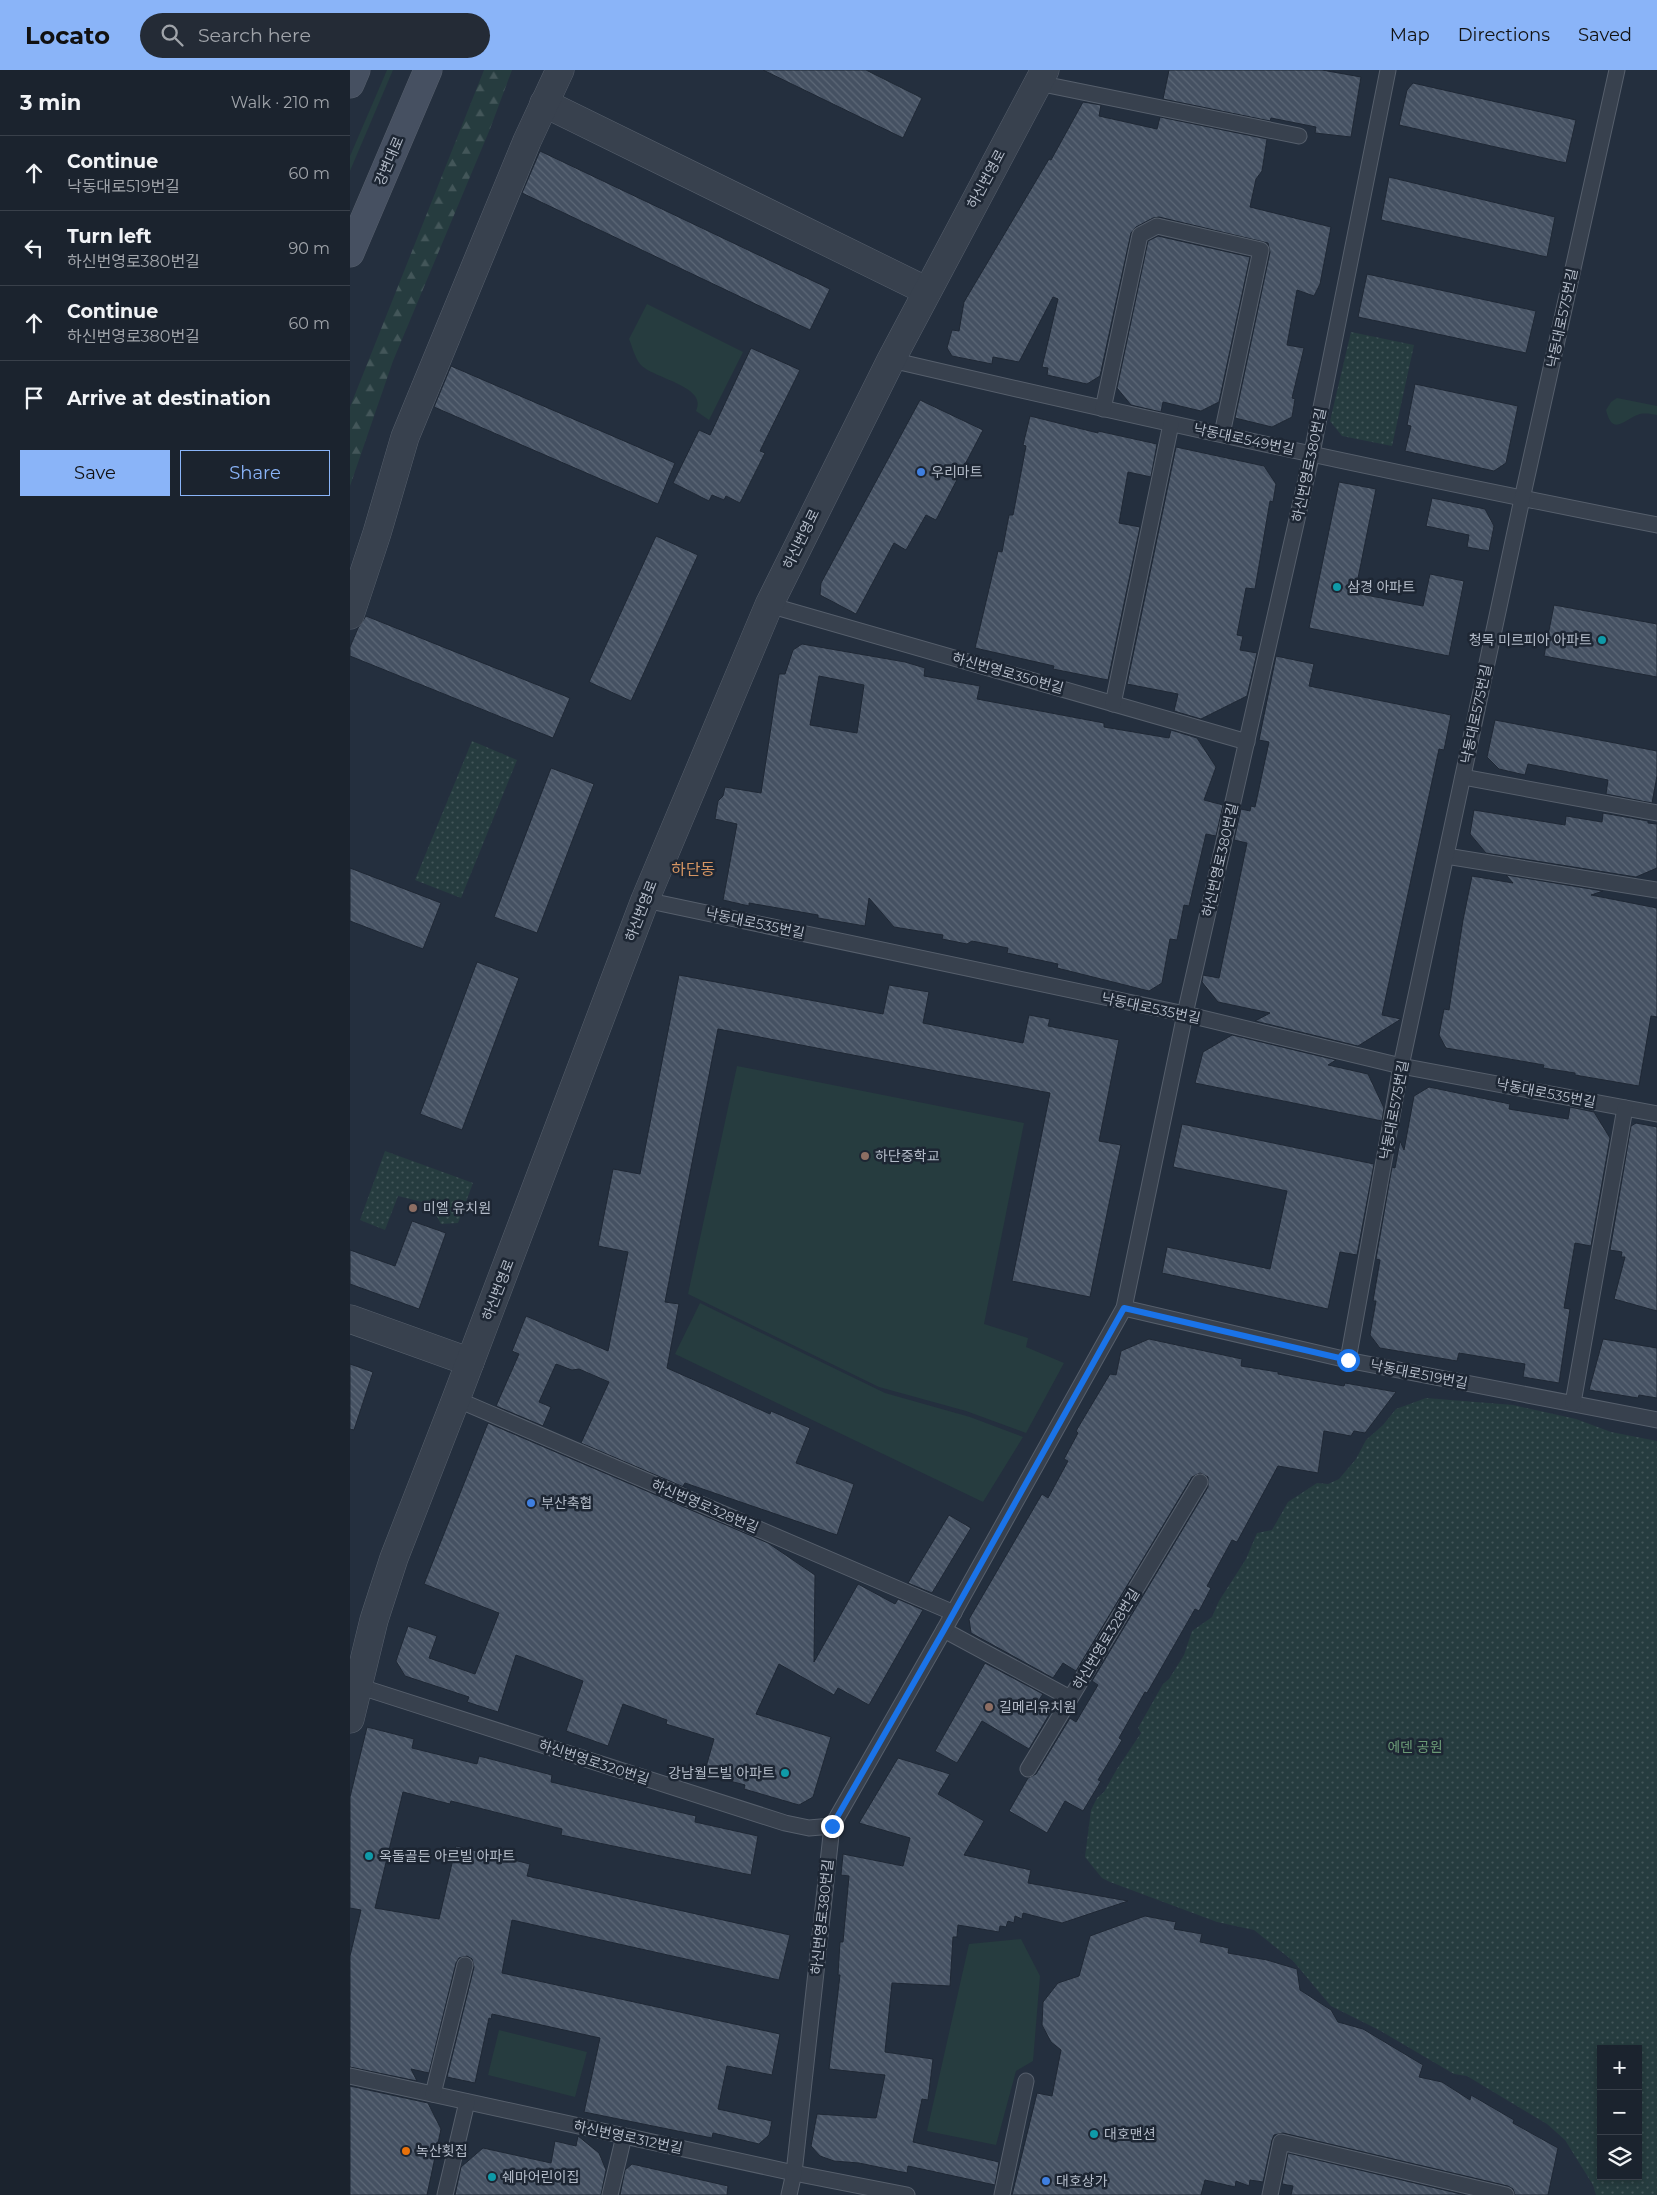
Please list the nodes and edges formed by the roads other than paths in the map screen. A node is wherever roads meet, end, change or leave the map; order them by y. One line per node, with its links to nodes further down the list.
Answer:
1 (356, 70): 7 (main road)
2 (428, 70): 10 (main road, 강변대로)
3 (560, 70): 8 (street)
4 (1388, 70): 16 (lane, 하신번영로380번길)
5 (1617, 70): 17 (lane, 낙동대로575번길)
6 (1042, 76): 9 (lane, 하신번영로); 11 (street, 하신번영로)
7 (350, 84)
8 (544, 103): 11 (street); 20 (street)
9 (1299, 136)
10 (350, 253)
11 (927, 291): 12 (street, 하신번영로)
12 (890, 360): 13 (lane, 낙동대로549번길); 19 (street, 하신번영로)
13 (1102, 409): 14 (lane, 낙동대로549번길); 15 (lane)
14 (1171, 424): 15 (lane, 낙동대로549번길); 21 (lane)
15 (1222, 434): 16 (lane, 낙동대로549번길)
16 (1312, 453): 17 (lane, 낙동대로549번길); 22 (lane, 하신번영로380번길)
17 (1522, 499): 18 (lane, 낙동대로549번길); 23 (lane, 낙동대로575번길)
18 (1657, 525)
19 (769, 605): 21 (lane, 하신번영로350번길); 27 (street, 하신번영로)
20 (350, 615)
21 (1113, 704): 22 (lane, 하신번영로350번길)
22 (1247, 742): 28 (lane, 하신번영로380번길)
23 (1463, 776): 24 (lane); 25 (lane, 낙동대로575번길)
24 (1657, 813)
25 (1446, 856): 26 (lane); 29 (lane, 낙동대로575번길)
26 (1657, 890)
27 (644, 900): 28 (lane, 낙동대로535번길); 35 (street, 하신번영로)
28 (1184, 1014): 29 (lane, 낙동대로535번길); 32 (lane, 하신번영로380번길)
29 (1401, 1066): 30 (lane, 낙동대로535번길); 34 (lane, 낙동대로575번길)
30 (1625, 1108): 31 (lane, 낙동대로535번길); 37 (lane)
31 (1657, 1114)
32 (1124, 1308): 34 (lane, 낙동대로519번길); 40 (lane, 하신번영로380번길)
33 (350, 1319): 35 (street)
34 (1348, 1360): 37 (lane, 낙동대로519번길)
35 (470, 1362): 36 (street, 하신번영로)
36 (456, 1399): 40 (lane, 하신번영로328번길); 42 (street, 하신번영로)
37 (1573, 1403): 38 (lane, 낙동대로519번길)
38 (1657, 1420)
39 (1200, 1482): 43 (lane, 하신번영로328번길)
40 (954, 1613): 41 (lane, 하신번영로380번길)
41 (944, 1630): 43 (lane, 하신번영로328번길); 46 (lane, 하신번영로380번길)
42 (354, 1685): 44 (street, 하신번영로); 46 (lane, 하신번영로320번길)
43 (1070, 1698): 45 (lane)
44 (350, 1719)
45 (1028, 1769)
46 (832, 1826): 53 (lane, 하신번영로380번길)
47 (465, 1965): 50 (lane)
48 (350, 2076): 50 (lane, 하신번영로312번길)
49 (1026, 2081): 58 (lane)
50 (433, 2094): 51 (lane, 하신번영로312번길)
51 (467, 2102): 52 (lane, 하신번영로312번길); 54 (lane)
52 (624, 2136): 53 (lane, 하신번영로312번길); 55 (lane)
53 (794, 2173): 56 (lane, 하신번영로380번길); 57 (lane, 하신번영로312번길)
54 (445, 2195)
55 (610, 2195)
56 (789, 2195)
57 (907, 2195)
58 (1002, 2195)
59 (1270, 2195): 60 (lane)
60 (1506, 2195)

